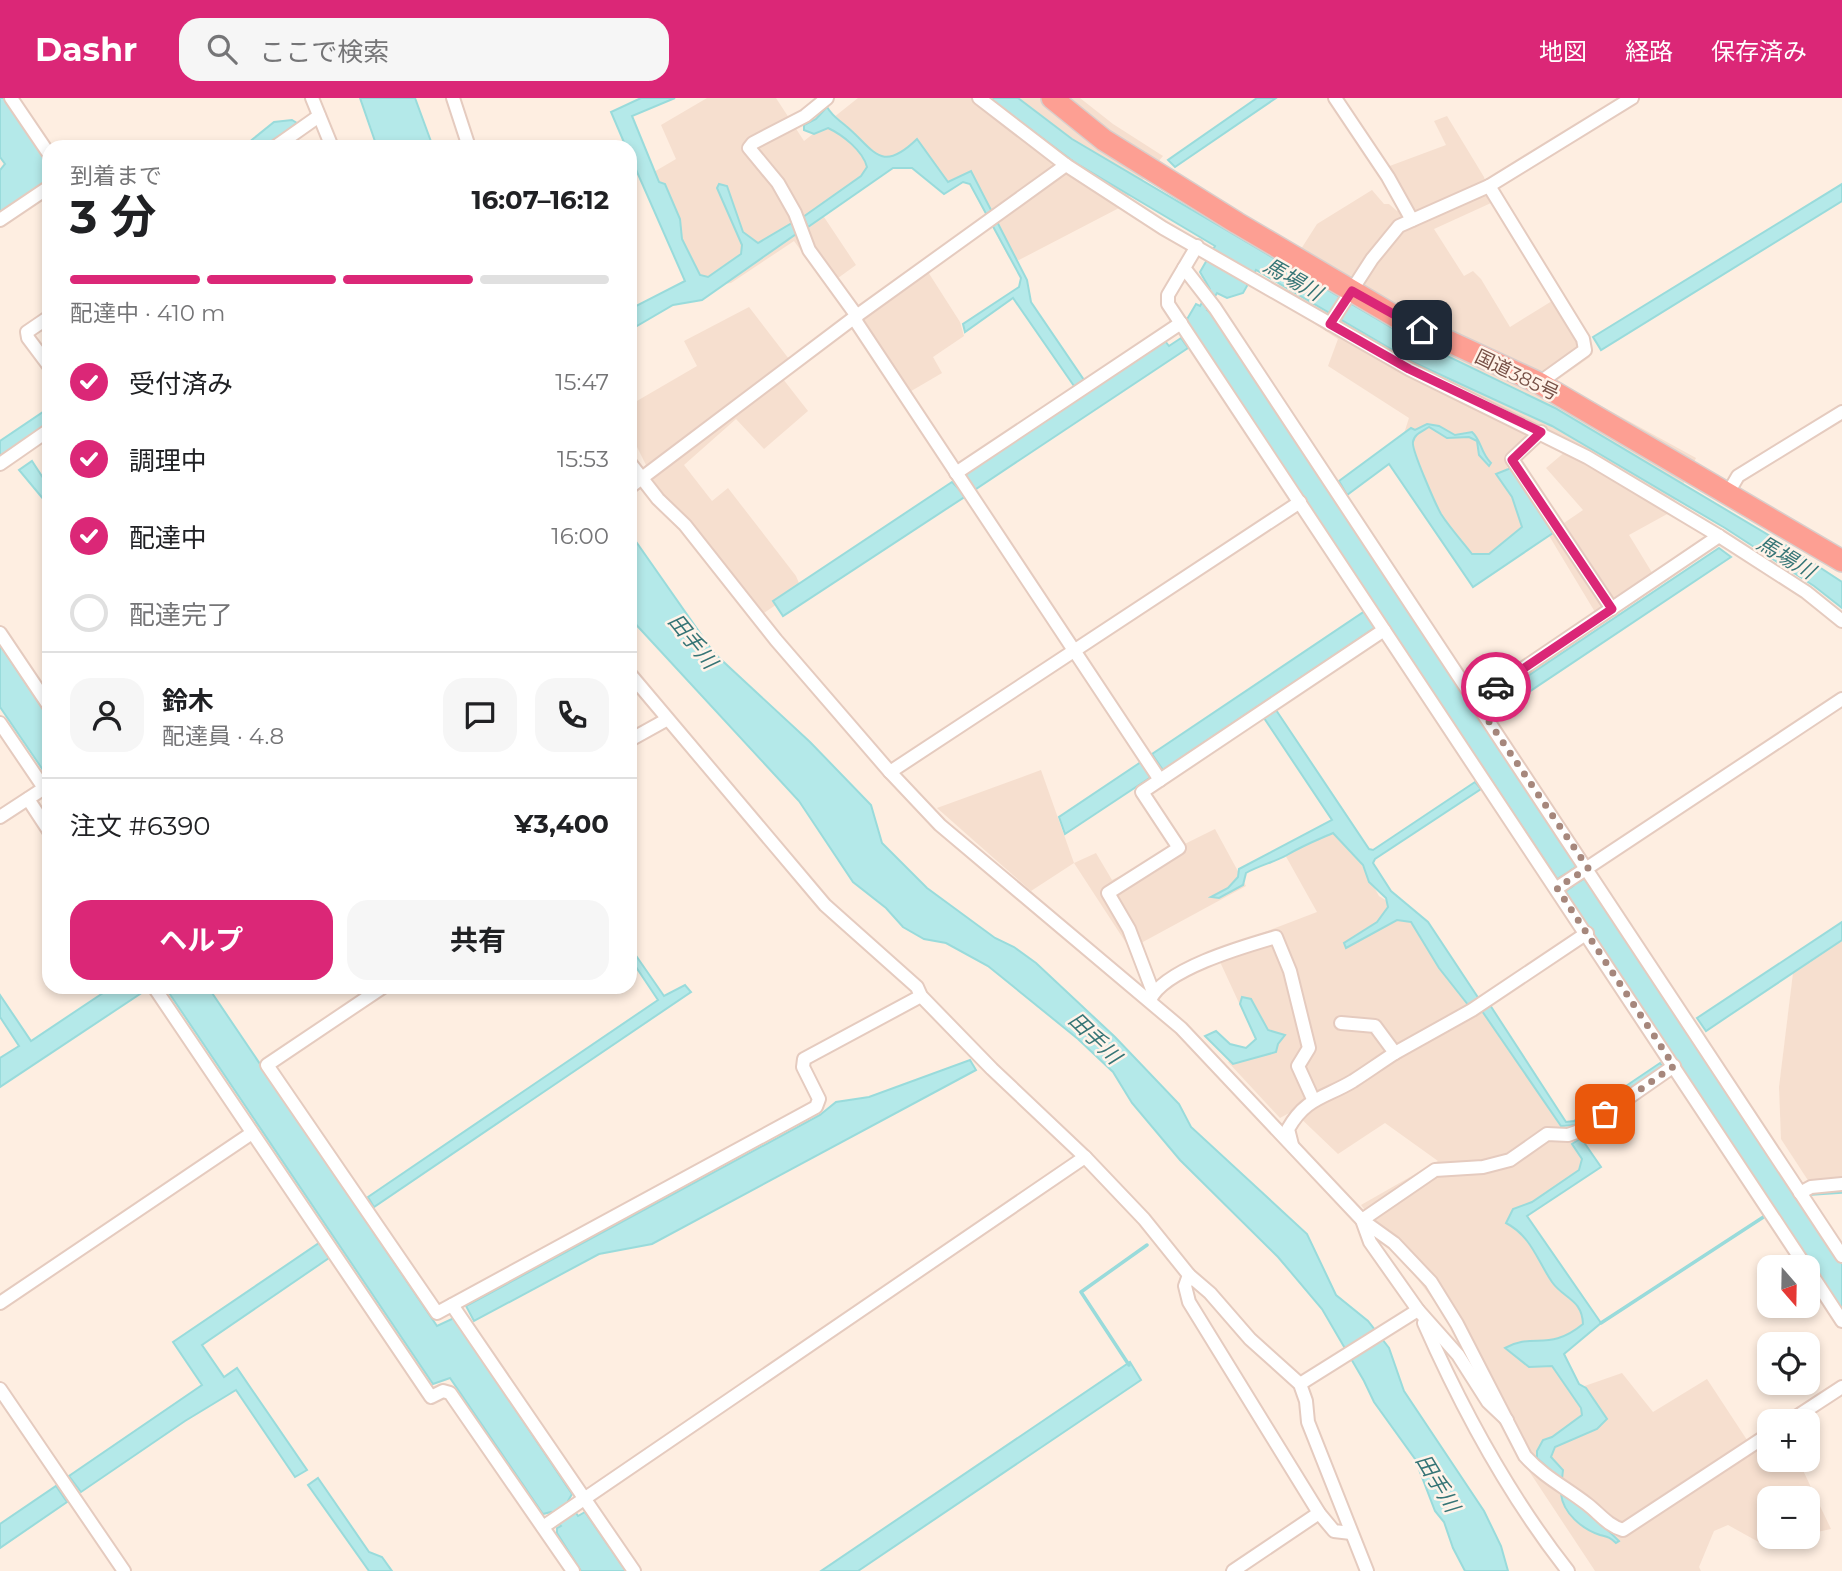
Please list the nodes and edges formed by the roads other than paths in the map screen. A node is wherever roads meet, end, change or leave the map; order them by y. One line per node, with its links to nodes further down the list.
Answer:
1 (11, 98): 13 (street)
2 (312, 98): 9 (street)
3 (453, 98): 12 (street)
4 (827, 98): 22 (street)
5 (979, 98): 14 (street)
6 (1052, 98): 21 (highway, 国道385号)
7 (1335, 98): 18 (street)
8 (1632, 98): 15 (street)
9 (319, 116): 10 (street); 11 (street)
10 (285, 140)
11 (329, 140)
12 (467, 140)
13 (42, 144)
14 (1066, 166): 19 (street); 22 (street)
15 (1489, 186): 18 (street); 27 (street)
16 (42, 192): 17 (street)
17 (0, 220)
18 (1412, 220): 21 (street)
19 (1202, 249): 20 (street); 24 (street)
20 (1184, 268): 25 (street); 47 (street)
21 (1349, 294): 24 (street); 27 (highway, 国道385号)
22 (855, 317): 32 (street); 33 (street)
23 (42, 322): 26 (street)
24 (1332, 322): 29 (street)
25 (1181, 323): 32 (street); 36 (street)
26 (42, 357)
27 (1539, 383): 35 (highway, 国道385号)
28 (1842, 412): 35 (street)
29 (1541, 432): 37 (street); 39 (street)
30 (42, 435): 31 (street)
31 (0, 464)
32 (956, 473): 43 (street)
33 (637, 482)
34 (637, 486): 51 (street)
35 (1728, 493): 38 (highway, 国道385号)
36 (1300, 502): 41 (street); 43 (street)
37 (1719, 536): 39 (street); 40 (street)
38 (1842, 561)
39 (1612, 609): 47 (street)
40 (1842, 621)
41 (1384, 630): 52 (street); 58 (street)
42 (0, 633): 45 (street)
43 (1074, 650): 51 (street); 52 (street)
44 (637, 683): 48 (street)
45 (42, 696)
46 (1842, 699): 58 (street)
47 (1475, 701): 58 (street)
48 (666, 720): 50 (street); 62 (street)
49 (0, 723): 53 (street)
50 (637, 736)
51 (890, 772): 63 (street)
52 (1160, 780): 63 (street)
53 (42, 781)
54 (42, 789): 55 (street)
55 (28, 799): 56 (street); 57 (street)
56 (0, 817)
57 (42, 820)
58 (1572, 878): 59 (street); 72 (street)
59 (1587, 933): 65 (street); 66 (street)
60 (159, 994): 68 (street)
61 (373, 994): 79 (street)
62 (921, 996): 70 (street); 79 (street)
63 (1152, 996): 67 (street); 69 (street)
64 (1342, 1024): 65 (street)
65 (1395, 1054): 67 (street)
66 (1674, 1066): 73 (street); 74 (street)
67 (1313, 1099): 69 (street)
68 (252, 1133): 78 (street); 90 (street)
69 (1292, 1146): 73 (street)
70 (1086, 1157): 76 (street); 88 (street)
71 (1842, 1184): 72 (street)
72 (1800, 1193): 75 (street)
73 (1362, 1220): 80 (street); 86 (street)
74 (1798, 1255)
75 (1842, 1255)
76 (1189, 1275): 82 (street); 89 (street)
77 (1820, 1288): 81 (street)
78 (0, 1303)
79 (452, 1305): 88 (street)
80 (1413, 1313): 82 (street); 86 (street); 97 (street)
81 (1842, 1321)
82 (1300, 1384): 91 (street)
83 (1842, 1387): 85 (street)
84 (0, 1389): 92 (street)
85 (1808, 1409)
86 (1507, 1420): 87 (street)
87 (1757, 1442)
88 (579, 1502): 90 (street); 94 (street)
89 (1319, 1513): 91 (street); 95 (street)
90 (548, 1524): 93 (street)
91 (1350, 1533): 96 (street)
92 (124, 1571)
93 (573, 1571)
94 (634, 1571)
95 (1233, 1571)
96 (1367, 1571)
97 (1567, 1571)

